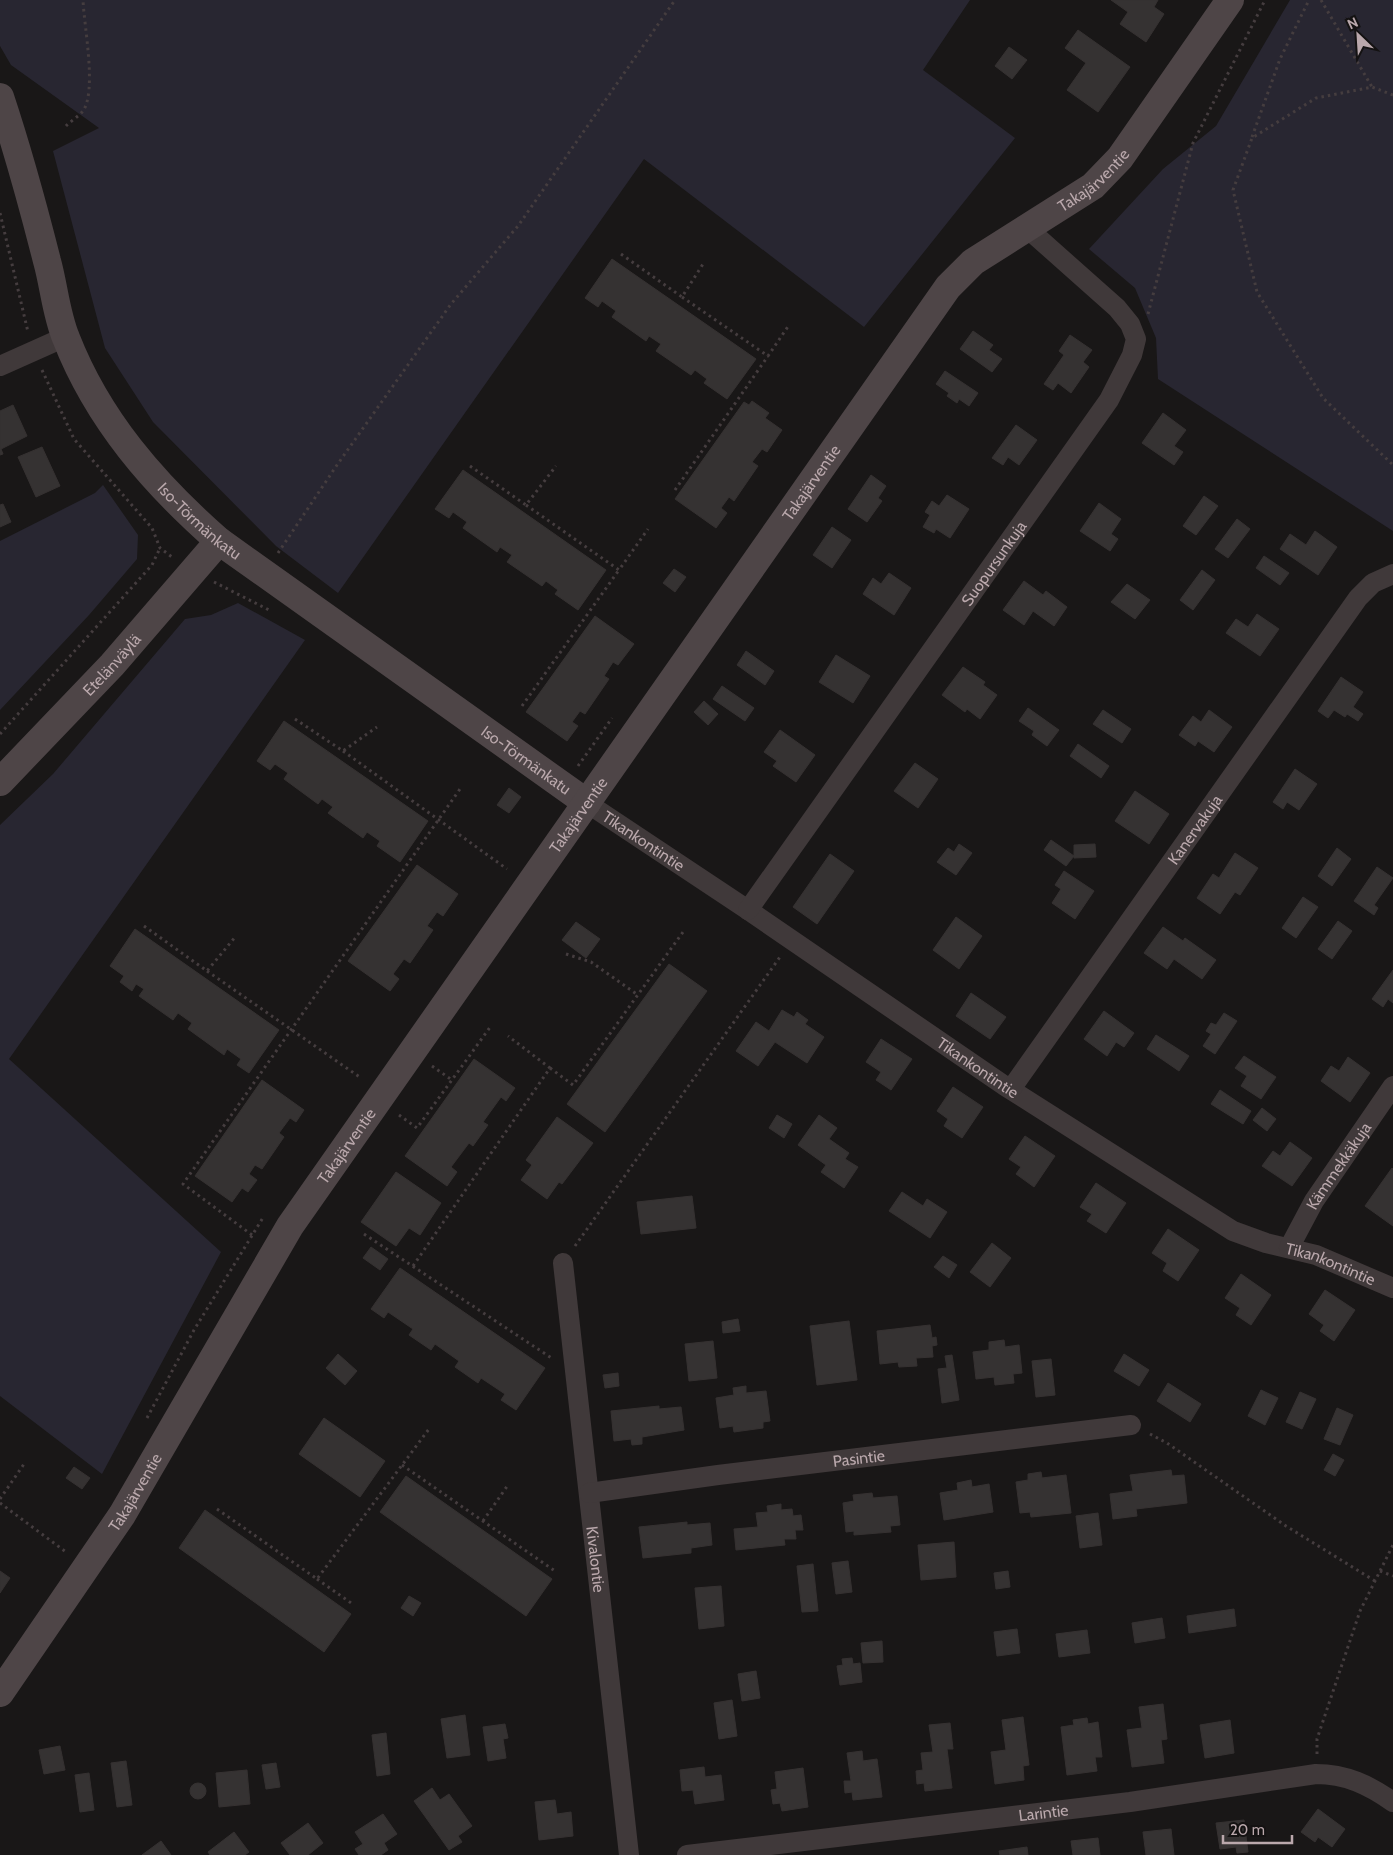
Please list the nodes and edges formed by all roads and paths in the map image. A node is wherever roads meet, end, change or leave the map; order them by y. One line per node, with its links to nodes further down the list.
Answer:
1 (83, 0): 10 (path)
2 (675, 0): 30 (path)
3 (1230, 0): 12 (street, Takajärventie)
4 (1265, 0): 18 (path)
5 (1309, 0): 11 (path)
6 (1321, 0): 7 (path)
7 (1372, 87): 8 (path); 11 (path)
8 (1393, 95)
9 (0, 97): 17 (street, Iso-Törmänkatu)
10 (66, 126)
11 (1252, 138): 21 (path)
12 (1027, 228): 18 (street); 40 (street, Takajärventie)
13 (621, 254): 15 (path)
14 (703, 264): 15 (path)
15 (682, 297): 19 (path)
16 (789, 325): 19 (path)
17 (65, 337): 20 (street); 27 (street, Iso-Törmänkatu)
18 (1136, 339): 43 (street, Suopursunkuja)
19 (768, 356): 24 (path)
20 (0, 366)
21 (1393, 465)
22 (470, 466): 25 (path)
23 (556, 466): 25 (path)
24 (675, 490)
25 (526, 505): 29 (path)
26 (648, 529): 29 (path)
27 (220, 542): 30 (street, Iso-Törmänkatu); 38 (street, Etelänväylä)
28 (160, 548): 36 (path)
29 (619, 570): 33 (path)
30 (265, 574): 32 (path); 40 (street, Iso-Törmänkatu)
31 (1388, 575): 57 (street, Kanervakuja)
32 (249, 600)
33 (522, 706)
34 (295, 718): 37 (path)
35 (377, 727): 37 (path)
36 (0, 734)
37 (343, 751): 41 (path)
38 (0, 782)
39 (460, 789): 41 (path)
40 (587, 803): 43 (street, Tikankontintie); 58 (street, Takajärventie)
41 (440, 820): 42 (path); 52 (path)
42 (507, 869)
43 (748, 910): 47 (street, Tikankontintie)
44 (144, 926): 49 (path)
45 (683, 932): 50 (path)
46 (236, 936): 49 (path)
47 (792, 941): 57 (street, Tikankontintie); 62 (path)
48 (566, 954): 50 (path)
49 (207, 970): 52 (path)
50 (638, 995): 54 (path)
51 (491, 1026): 58 (path)
52 (292, 1029): 55 (path); 60 (path)
53 (508, 1036): 54 (path)
54 (550, 1068): 63 (path)
55 (361, 1078)
56 (1393, 1086): 61 (street, Kämmekkäkuja)
57 (1010, 1089): 61 (street, Tikankontintie)
58 (378, 1100): 84 (street, Takajärventie)
59 (364, 1234): 63 (path)
60 (252, 1235)
61 (1289, 1248): 64 (street, Tikankontintie)
62 (563, 1262): 65 (street, Kivalontie)
63 (413, 1266): 65 (path)
64 (1393, 1288)
65 (575, 1374): 71 (street, Kivalontie)
66 (1131, 1424): 71 (street, Pasintie); 82 (path)
67 (429, 1429): 69 (path)
68 (24, 1464): 72 (path)
69 (402, 1465): 75 (path); 81 (path)
70 (508, 1485): 75 (path)
71 (589, 1493): 87 (street, Kivalontie)
72 (0, 1499)
73 (0, 1504): 77 (path)
74 (217, 1509): 81 (path)
75 (483, 1521): 78 (path)
76 (1393, 1545): 79 (path)
77 (66, 1552)
78 (555, 1571)
79 (1380, 1571): 80 (path); 82 (path)
80 (1393, 1576)
81 (317, 1579): 83 (path)
82 (1376, 1581): 85 (path)
83 (354, 1605)
84 (0, 1693)
85 (1316, 1774): 86 (street, Larintie); 88 (street, Larintie)
86 (1393, 1802)
87 (629, 1855)
88 (687, 1855)

